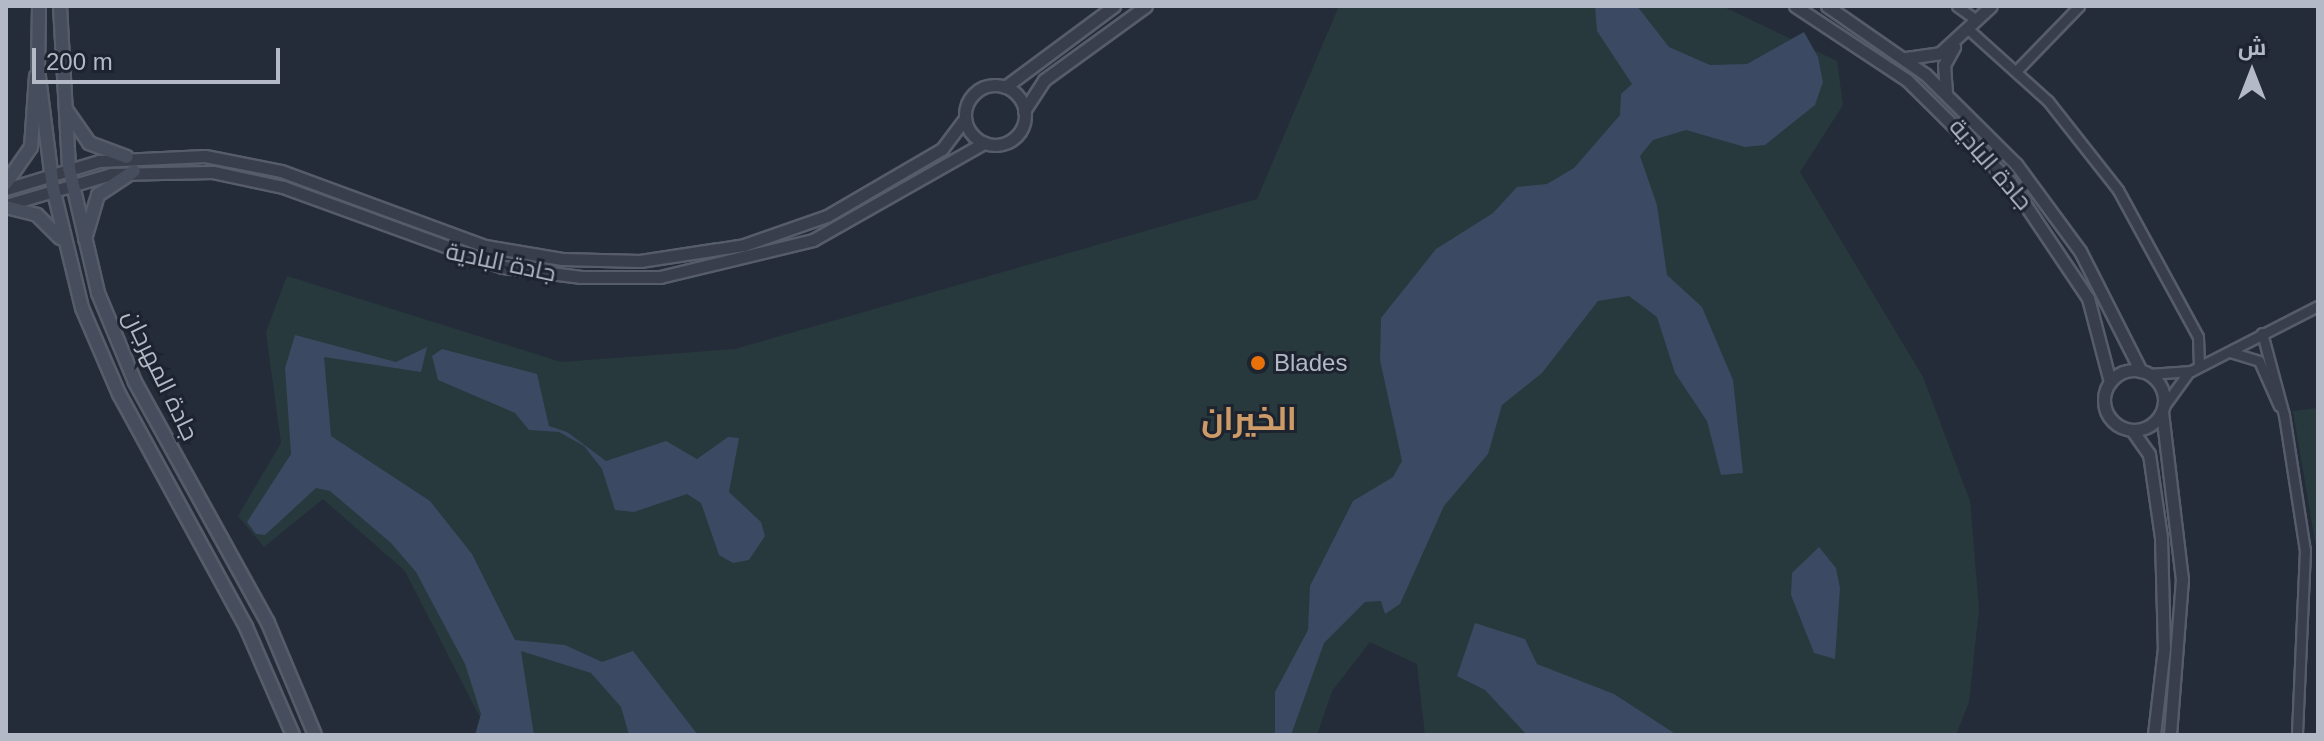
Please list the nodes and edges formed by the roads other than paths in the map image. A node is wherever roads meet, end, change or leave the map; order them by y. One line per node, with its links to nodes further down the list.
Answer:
1 (39, 6): 12 (main road, جادة المهرجان)
2 (60, 6): 16 (main road, جادة المهرجان)
3 (1114, 6): 14 (street)
4 (1146, 6): 17 (street)
5 (1795, 6): 38 (street, جادة البادية)
6 (1827, 6): 11 (street, جادة البادية)
7 (1957, 6): 10 (street)
8 (1991, 6): 10 (street)
9 (2079, 6): 13 (street)
10 (1970, 27): 11 (street); 13 (street); 15 (street)
11 (1906, 58): 15 (street, جادة البادية)
12 (38, 69): 23 (main road, جادة المهرجان); 24 (main road)
13 (2018, 69): 36 (street)
14 (1005, 87): 17 (street); 18 (street)
15 (1946, 93): 37 (street, جادة البادية)
16 (62, 100): 20 (main road); 21 (main road, جادة المهرجان)
17 (1024, 111): 19 (street)
18 (965, 119): 19 (street); 29 (street, جادة البادية)
19 (984, 143): 32 (street, جادة البادية)
20 (127, 157): 21 (street, جادة البادية); 29 (street, جادة البادية)
21 (69, 168): 23 (street, جادة البادية); 25 (main road, جادة المهرجان)
22 (134, 171): 25 (street, جادة البادية); 31 (main road); 32 (street, جادة البادية)
23 (51, 174): 26 (main road, جادة المهرجان); 27 (street, جادة البادية)
24 (6, 183)
25 (71, 183): 26 (street, جادة البادية); 31 (main road, جادة المهرجان)
26 (53, 188): 28 (street, جادة البادية); 30 (main road, جادة المهرجان)
27 (6, 189)
28 (6, 206): 30 (main road)
29 (769, 238): 32 (street)
30 (62, 241): 43 (main road, جادة المهرجان)
31 (84, 247): 44 (main road, جادة المهرجان)
32 (731, 265)
33 (2318, 306): 34 (street)
34 (2262, 333): 35 (street); 40 (street)
35 (2226, 351): 36 (street); 40 (street)
36 (2195, 368): 37 (street); 39 (street)
37 (2145, 373): 38 (street); 39 (street, جادة البادية)
38 (2110, 382): 41 (street, جادة البادية)
39 (2163, 409): 41 (street); 42 (street)
40 (2284, 415): 48 (street)
41 (2132, 430): 45 (street)
42 (2180, 669): 46 (street); 47 (street)
43 (293, 735)
44 (315, 735)
45 (2154, 735)
46 (2170, 735)
47 (2176, 735)
48 (2297, 735)

